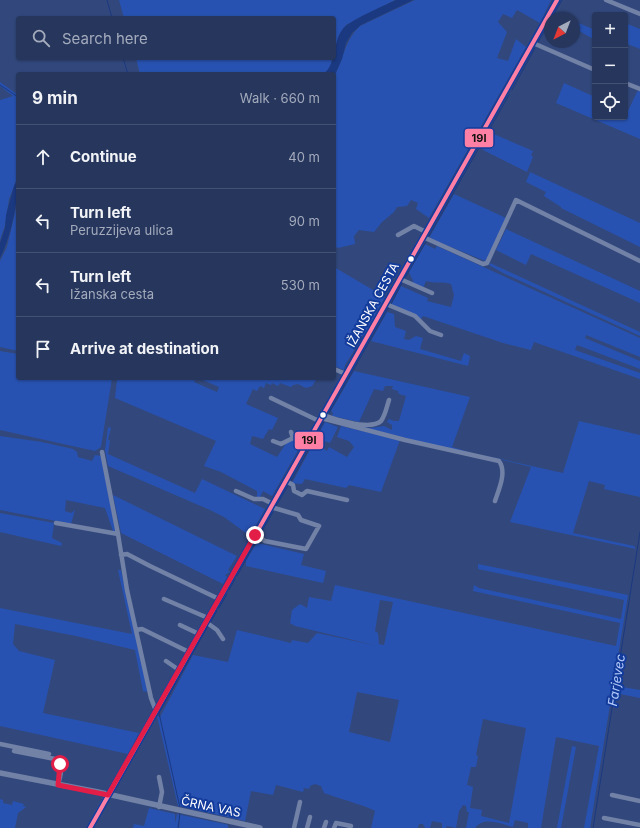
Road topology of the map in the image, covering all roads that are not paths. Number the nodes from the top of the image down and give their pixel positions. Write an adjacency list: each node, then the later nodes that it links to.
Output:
1 (557, 0): 4 (street, IŽANSKA CESTA)
2 (606, 0): 3 (street)
3 (640, 14)
4 (533, 43): 5 (street); 9 (street, IŽANSKA CESTA)
5 (592, 69)
6 (628, 84): 7 (street)
7 (640, 89)
8 (398, 235): 9 (street)
9 (425, 235): 10 (street); 11 (street, IŽANSKA CESTA)
10 (640, 261)
11 (400, 279): 12 (street); 13 (street, IŽANSKA CESTA)
12 (432, 293)
13 (386, 304): 14 (street); 16 (street, IŽANSKA CESTA)
14 (441, 335)
15 (336, 370): 16 (street)
16 (346, 374): 19 (street, IŽANSKA CESTA)
17 (271, 398): 19 (street)
18 (389, 400): 19 (street)
19 (321, 418): 23 (street, IŽANSKA CESTA); 28 (street)
20 (290, 432): 21 (street)
21 (293, 438): 22 (street); 23 (street)
22 (273, 441)
23 (306, 445): 25 (street, IŽANSKA CESTA)
24 (102, 452): 31 (street)
25 (286, 481): 27 (street); 29 (street, IŽANSKA CESTA)
26 (236, 491): 29 (street)
27 (347, 500)
28 (495, 501)
29 (272, 506): 32 (street, IŽANSKA CESTA); 32 (street)
30 (56, 523): 31 (street)
31 (118, 534): 33 (street)
32 (255, 535): 35 (street, IŽANSKA CESTA)
33 (121, 555): 35 (street); 38 (street)
34 (164, 599): 36 (street)
35 (219, 599): 36 (street, IŽANSKA CESTA)
36 (207, 620): 39 (street, IŽANSKA CESTA); 40 (street)
37 (180, 625): 39 (street)
38 (136, 630): 41 (street); 44 (street)
39 (199, 634): 41 (street, IŽANSKA CESTA)
40 (223, 639)
41 (189, 652): 43 (street, IŽANSKA CESTA)
42 (166, 661): 43 (street)
43 (179, 670): 44 (street, IŽANSKA CESTA)
44 (156, 711): 51 (street, IŽANSKA CESTA)
45 (0, 744): 47 (street)
46 (14, 752): 50 (street)
47 (49, 754)
48 (0, 773): 50 (street, ČRNA VAS)
49 (159, 777): 55 (street)
50 (58, 785): 51 (street, ČRNA VAS)
51 (108, 795): 55 (street, ČRNA VAS); 60 (main road, IŽANSKA CESTA)
52 (612, 795): 53 (street)
53 (640, 801)
54 (300, 802): 62 (street)
55 (159, 807): 61 (street, ČRNA VAS)
56 (310, 817): 63 (street)
57 (604, 818): 59 (street)
58 (326, 822): 64 (street)
59 (640, 826)
60 (90, 828)
61 (260, 828)
62 (294, 828)
63 (307, 828)
64 (324, 828)
65 (334, 828): 66 (street)
66 (350, 828)

